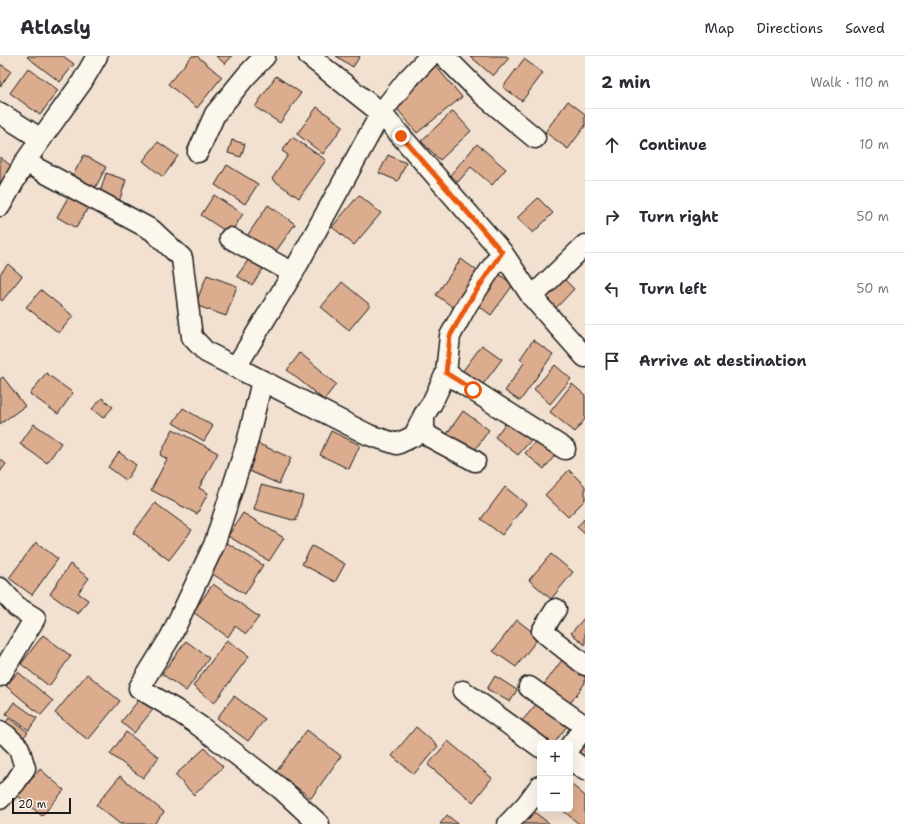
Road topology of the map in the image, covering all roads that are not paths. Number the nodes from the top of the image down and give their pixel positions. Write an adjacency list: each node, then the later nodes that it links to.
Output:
1 (97, 56): 9 (street)
2 (265, 56): 10 (street)
3 (309, 56): 7 (street)
4 (430, 56): 7 (street)
5 (444, 56): 8 (street)
6 (0, 112): 9 (street)
7 (381, 113): 15 (street); 16 (street)
8 (535, 138)
9 (41, 139): 11 (street)
10 (198, 152)
11 (25, 162): 12 (street); 19 (street)
12 (0, 206)
13 (230, 238): 16 (street)
14 (585, 245): 17 (street)
15 (502, 252): 17 (street); 20 (street)
16 (293, 273): 19 (street)
17 (532, 297): 18 (street)
18 (585, 357)
19 (236, 367): 21 (street)
20 (446, 373): 22 (street); 23 (street)
21 (262, 381): 22 (street); 39 (street)
22 (424, 415): 24 (street)
23 (566, 449)
24 (475, 461)
25 (0, 588): 28 (street)
26 (556, 608): 27 (street)
27 (585, 665)
28 (0, 676)
29 (529, 687): 31 (street)
30 (463, 691): 34 (street)
31 (585, 727): 33 (street)
32 (0, 731): 38 (street)
33 (573, 742)
34 (537, 744)
35 (573, 761): 36 (street)
36 (585, 770)
37 (537, 790): 40 (street)
38 (0, 799)
39 (305, 820)
40 (508, 824)

